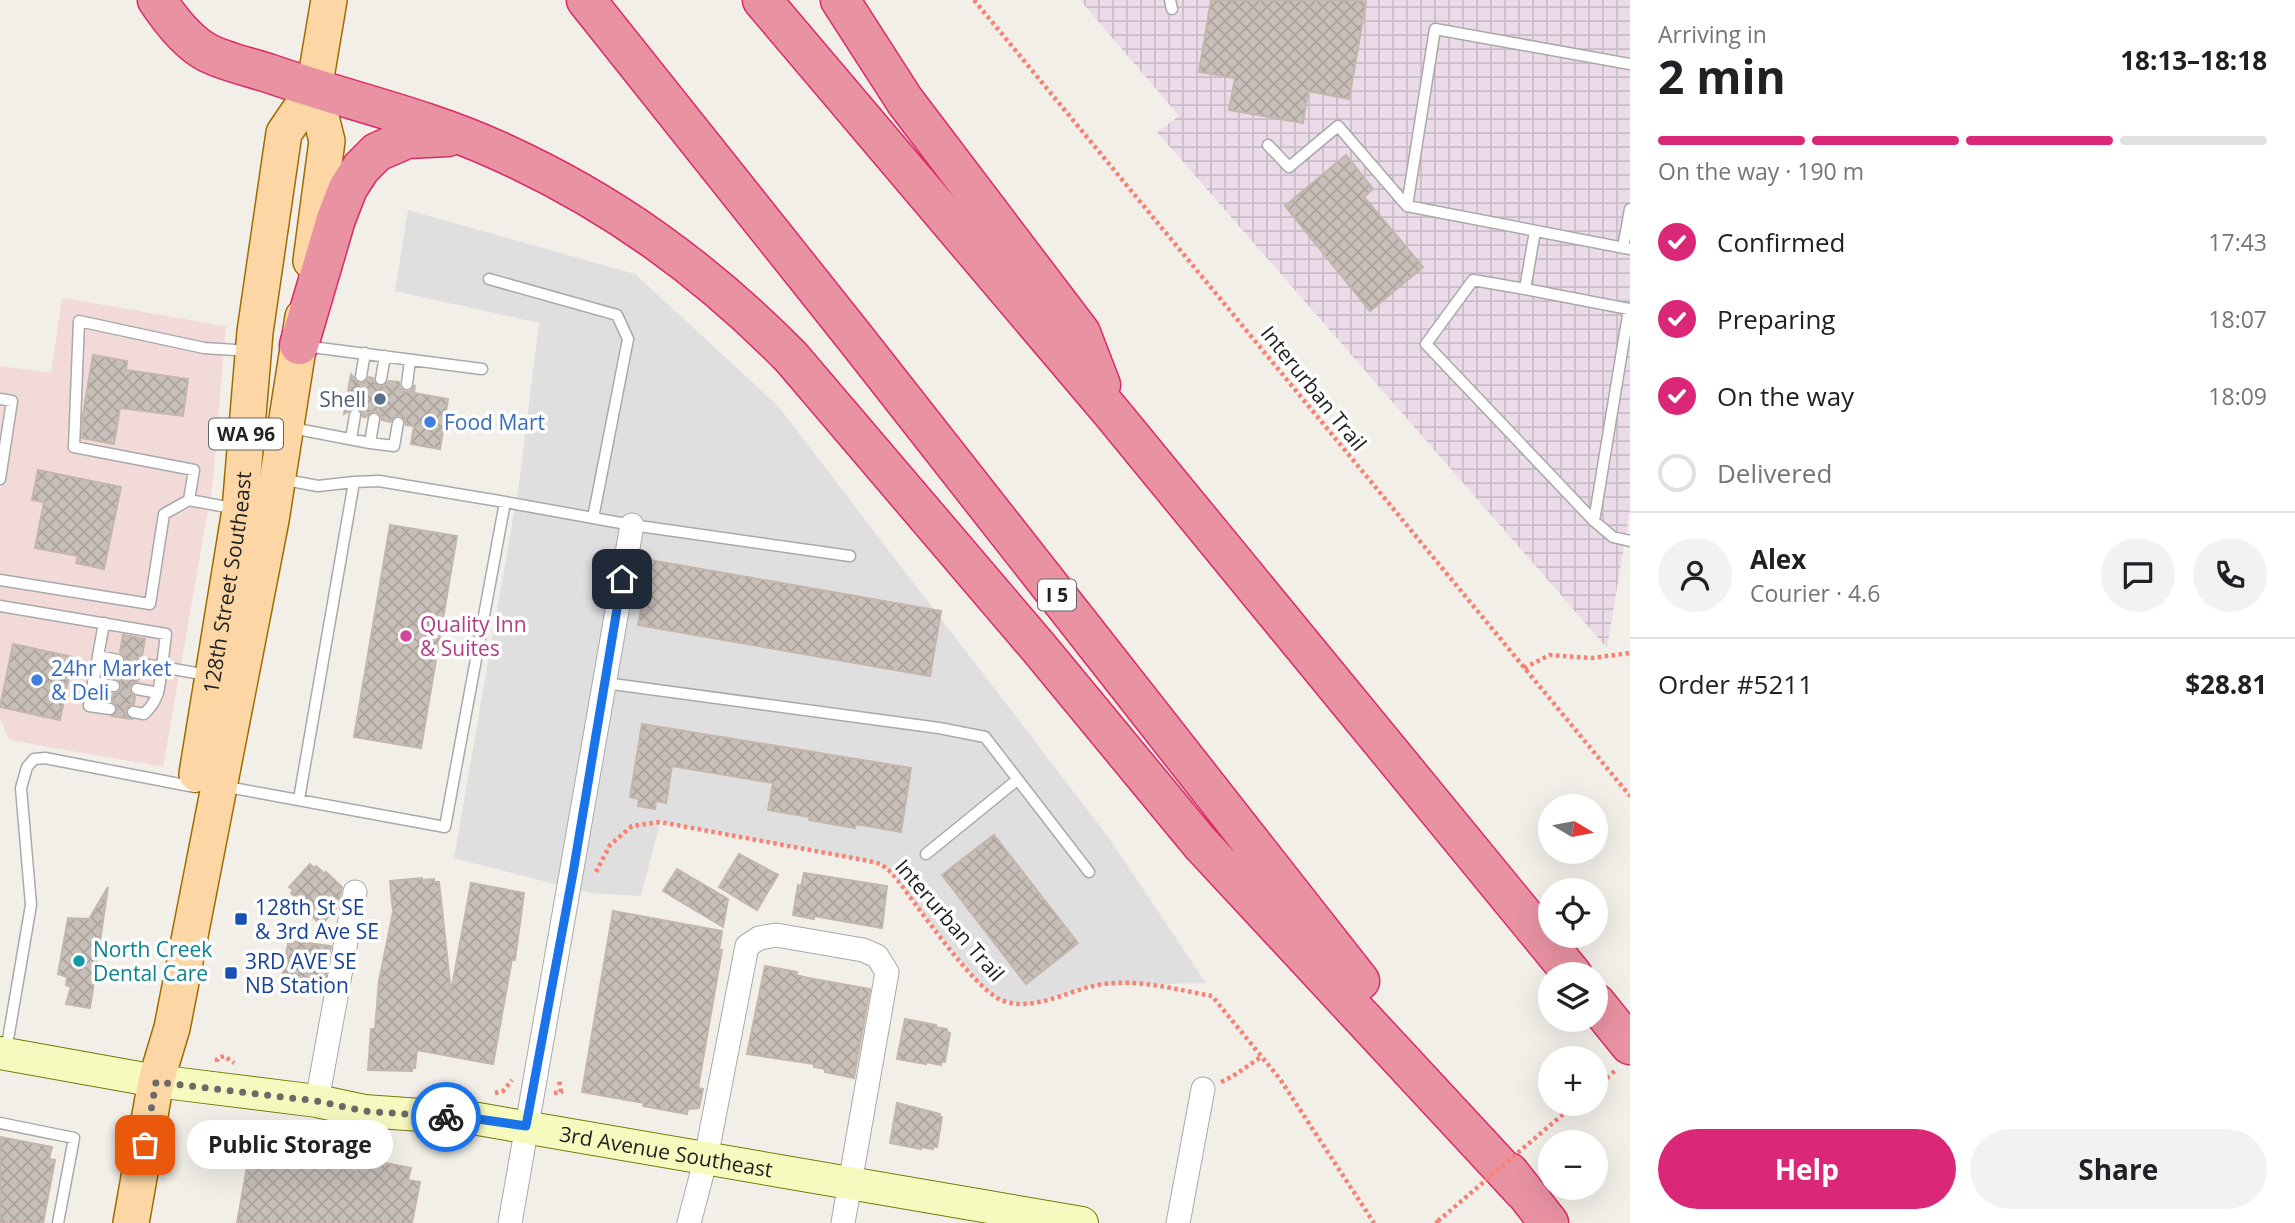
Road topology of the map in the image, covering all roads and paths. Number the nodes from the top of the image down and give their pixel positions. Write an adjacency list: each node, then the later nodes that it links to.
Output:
1 (157, 0): 8 (highway)
2 (329, 0): 8 (main road, 128th Street Southeast / WA 96)
3 (586, 0): 85 (highway, I 5)
4 (762, 0): 27 (highway)
5 (840, 0): 27 (highway)
6 (974, 0): 53 (path, Interurban Trail)
7 (1630, 64): 11 (lane)
8 (314, 89): 9 (highway); 17 (main road, 128th Street Southeast / WA 96); 18 (main road, 128th Street Southeast / WA 96)
9 (465, 137): 17 (highway); 85 (highway)
10 (1268, 145): 11 (lane)
11 (1407, 206): 13 (lane)
12 (1630, 209): 14 (lane)
13 (1535, 231): 14 (lane); 16 (lane)
14 (1626, 249)
15 (489, 279): 40 (lane)
16 (1525, 289): 41 (lane); 41 (lane)
17 (299, 345): 19 (lane); 31 (main road, 128th Street Southeast / WA 96)
18 (253, 351): 37 (lane); 39 (main road, 128th Street Southeast / WA 96)
19 (365, 353): 20 (lane); 23 (lane)
20 (385, 356): 21 (lane); 24 (lane)
21 (410, 359): 22 (lane); 25 (lane)
22 (482, 369)
23 (361, 376)
24 (381, 379)
25 (407, 384)
26 (0, 399): 34 (lane)
27 (1112, 413): 70 (highway)
28 (355, 415): 32 (lane)
29 (374, 419): 33 (lane)
30 (398, 423): 33 (lane)
31 (285, 427): 32 (lane); 35 (main road, 128th Street Southeast / WA 96)
32 (351, 439): 33 (lane)
33 (370, 443)
34 (0, 479)
35 (277, 479): 36 (lane); 54 (main road, 128th Street Southeast / WA 96)
36 (354, 482): 38 (lane); 65 (lane)
37 (188, 500): 39 (lane); 45 (lane)
38 (505, 502): 40 (lane); 65 (lane)
39 (240, 510): 54 (main road)
40 (593, 518): 42 (lane)
41 (1594, 521): 43 (lane)
42 (632, 525): 44 (lane); 56 (street)
43 (1630, 541)
44 (850, 556)
45 (0, 580)
46 (0, 606): 47 (lane)
47 (104, 624): 49 (lane); 52 (lane)
48 (1630, 653): 53 (path)
49 (98, 656): 50 (lane); 55 (lane)
50 (118, 660)
51 (141, 664): 52 (lane)
52 (162, 667): 54 (lane); 59 (lane)
53 (1524, 668): 64 (path, Interurban Trail)
54 (226, 678): 63 (main road, 128th Street Southeast / WA 96)
55 (93, 682): 57 (lane); 60 (lane)
56 (605, 682): 62 (lane); 82 (street)
57 (114, 686)
58 (137, 689): 59 (lane)
59 (158, 693): 61 (lane)
60 (110, 709)
61 (133, 712)
62 (1017, 779): 66 (lane); 67 (lane)
63 (207, 786): 65 (lane); 73 (lane); 76 (main road, 128th Street Southeast / WA 96)
64 (1630, 796)
65 (299, 799)
66 (926, 854)
67 (1089, 872)
68 (596, 875): 74 (path, Interurban Trail)
69 (355, 892): 79 (street)
70 (1562, 962)
71 (1608, 1018): 72 (highway)
72 (1630, 1045)
73 (3, 1054): 76 (street, 3rd Avenue Southeast)
74 (1261, 1056): 77 (path); 95 (path, Interurban Trail)
75 (558, 1073): 78 (path)
76 (156, 1082): 79 (street, 3rd Avenue Southeast); 89 (main road, 128th Street Southeast / WA 96)
77 (1203, 1089): 94 (street)
78 (553, 1093)
79 (317, 1101): 82 (street, 3rd Avenue Southeast)
80 (1562, 1116): 87 (path, bridge)
81 (0, 1124): 88 (lane)
82 (526, 1126): 83 (street, 3rd Avenue Southeast); 90 (street)
83 (706, 1158): 84 (street, 3rd Avenue Southeast); 84 (street); 91 (street)
84 (850, 1183): 86 (street, 3rd Avenue Southeast); 92 (street)
85 (1524, 1192): 96 (highway, I 5)
86 (1008, 1217): 93 (street, 3rd Avenue Southeast)
87 (1437, 1222)
88 (58, 1223)
89 (131, 1223)
90 (510, 1223)
91 (689, 1223)
92 (844, 1223)
93 (1082, 1223)
94 (1178, 1223)
95 (1374, 1223)
96 (1549, 1223)

